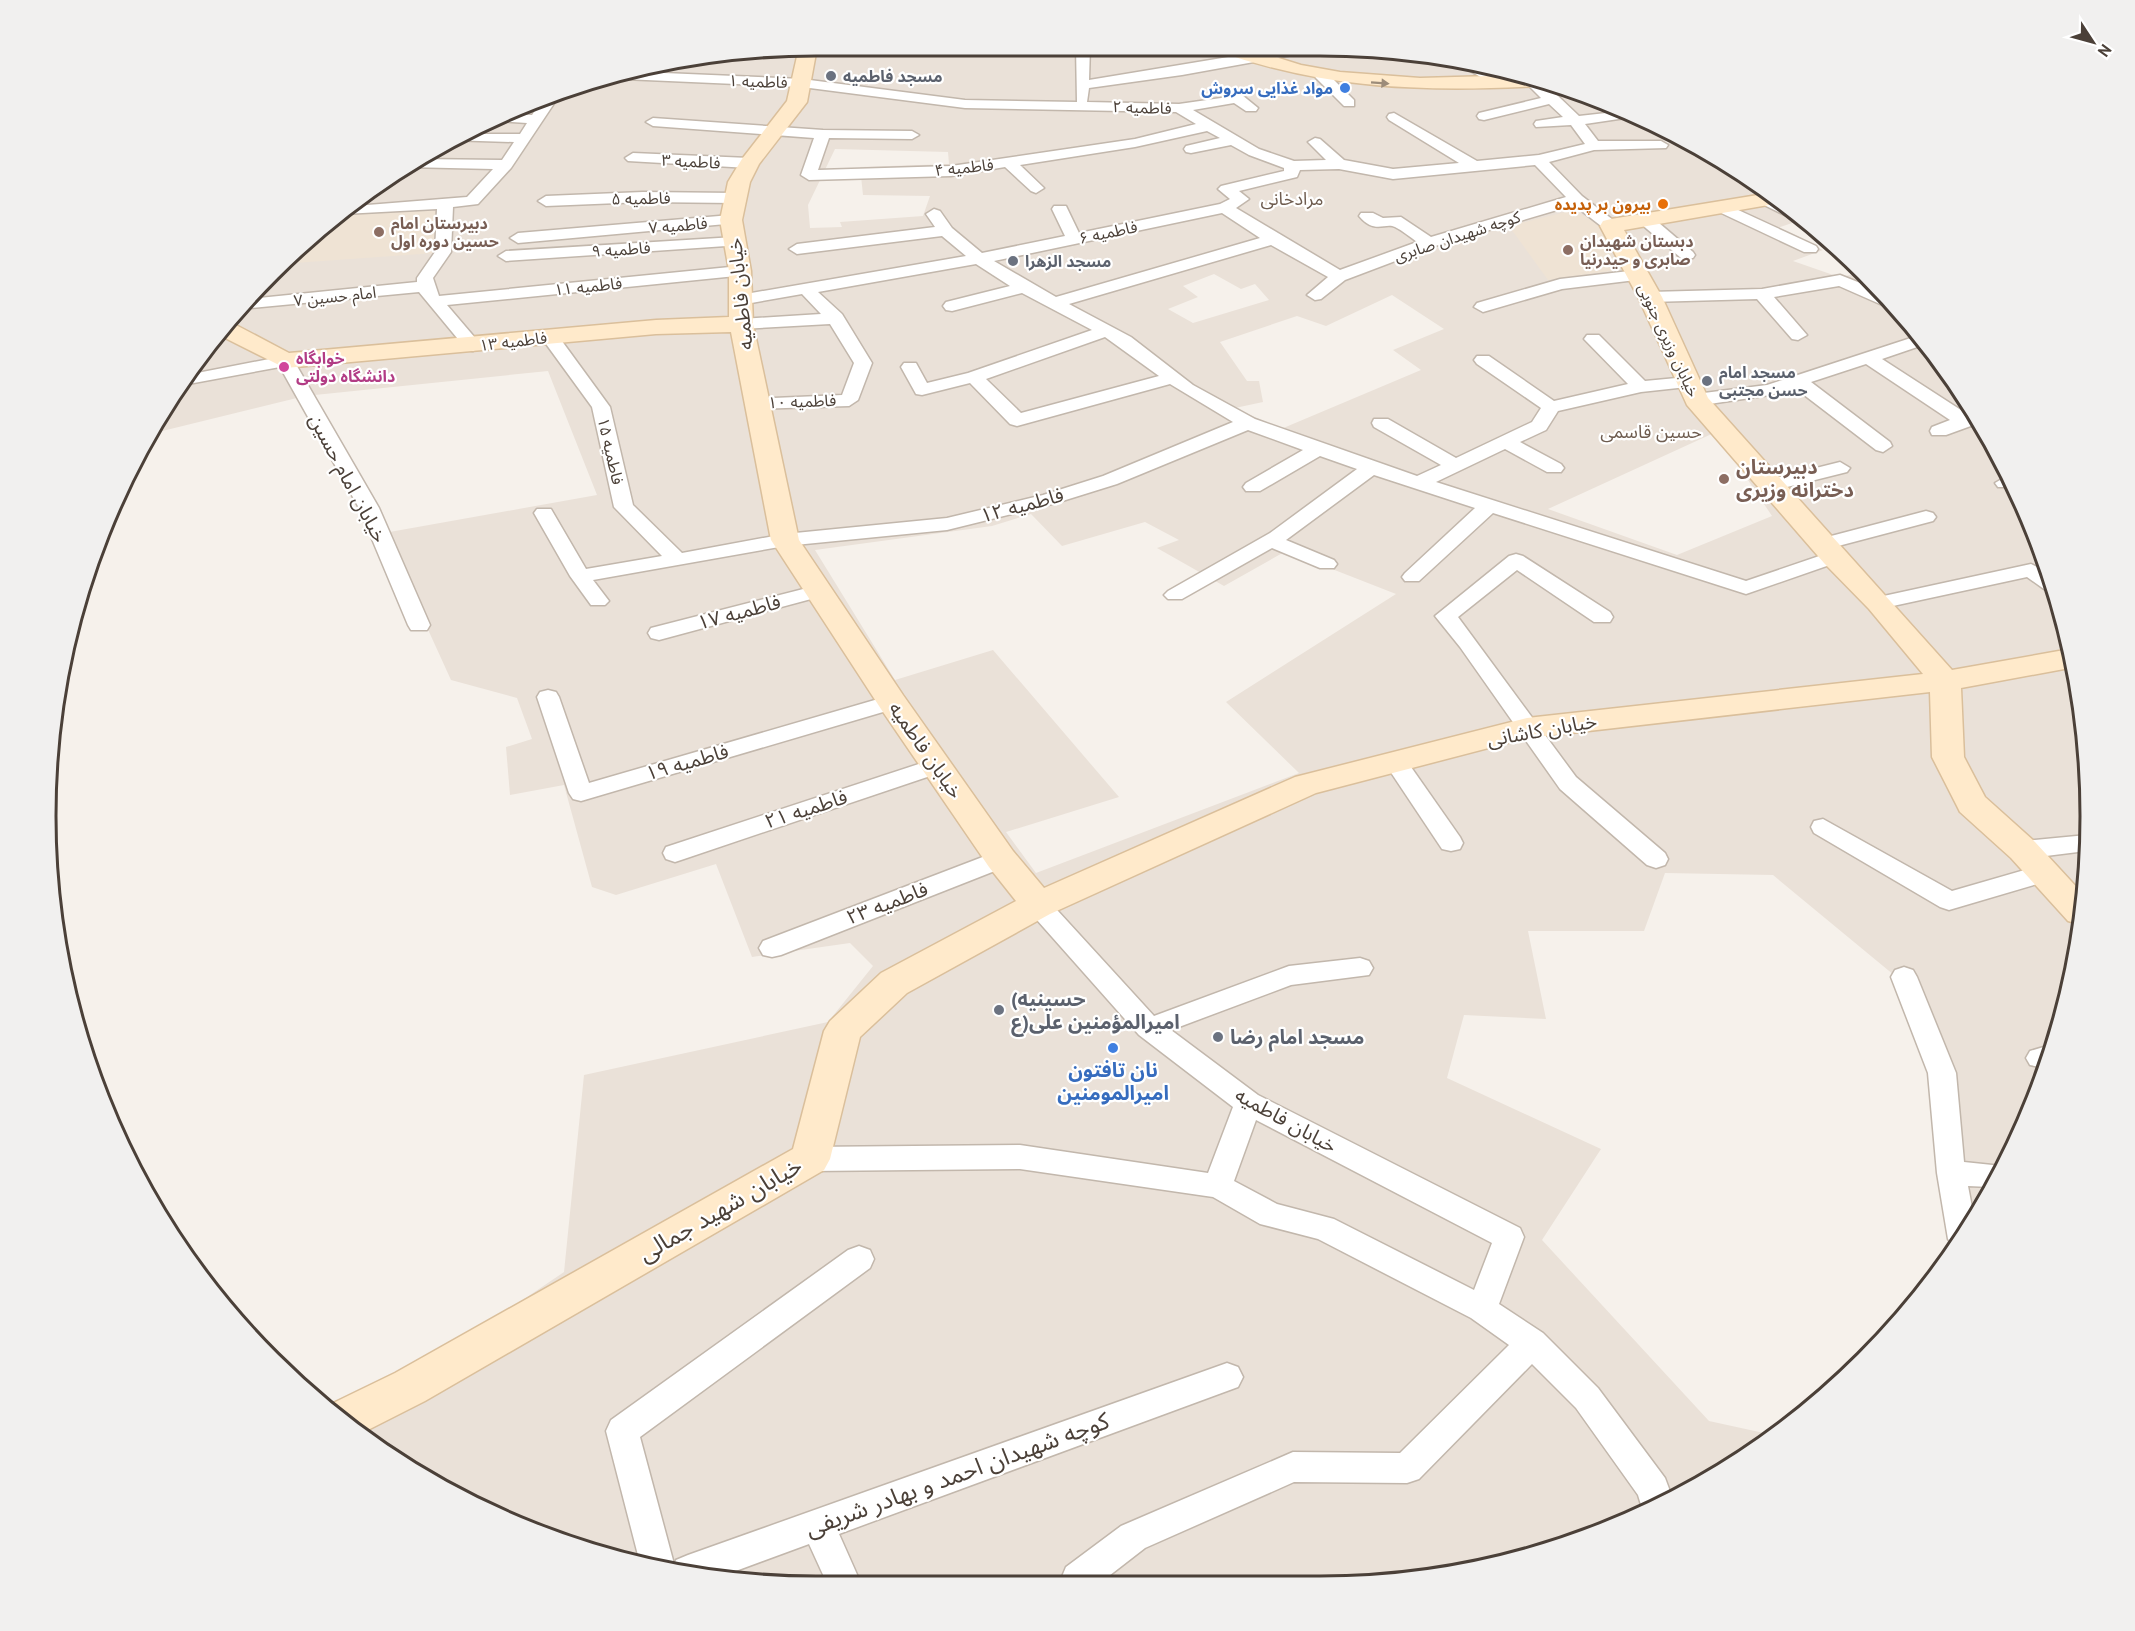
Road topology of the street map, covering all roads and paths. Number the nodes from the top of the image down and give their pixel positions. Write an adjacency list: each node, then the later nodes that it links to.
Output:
1 (806, 55): 12 (street, خیابان فاطمیه)
2 (1085, 55): 13 (street)
3 (1247, 55): 5 (street)
4 (1271, 55): 5 (street)
5 (1255, 58): 6 (street); 8 (street)
6 (1182, 71): 13 (street); 14 (street)
7 (1486, 74): 11 (street)
8 (1321, 75): 11 (street, one-way to 11); 20 (street)
9 (639, 76): 12 (street, فاطمیه ۱)
10 (1516, 81): 11 (street)
11 (1499, 82)
12 (802, 83): 18 (street, فاطمیه ۲); 33 (street, خیابان فاطمیه)
13 (1083, 85): 19 (street)
14 (1198, 85)
15 (950, 86): 18 (street)
16 (1546, 90): 17 (street)
17 (1554, 99): 24 (street); 29 (street)
18 (944, 100): 19 (street, فاطمیه ۲)
19 (1082, 104): 22 (street, فاطمیه ۲)
20 (1349, 104)
21 (545, 106): 28 (street)
22 (1179, 108): 23 (street); 32 (street, فاطمیه ۲)
23 (1251, 108)
24 (1484, 116)
25 (1616, 116): 29 (street)
26 (1394, 117): 53 (street)
27 (513, 118): 28 (street)
28 (535, 119): 37 (street)
29 (1575, 120): 31 (street); 41 (street)
30 (653, 123): 33 (street)
31 (1541, 124)
32 (1208, 126): 38 (street, فاطمیه ۲); 42 (street, فاطمیه ۴)
33 (774, 130): 34 (street); 47 (street, خیابان فاطمیه)
34 (823, 134): 35 (street); 46 (street, فاطمیه ۴)
35 (912, 135)
36 (471, 138): 37 (street)
37 (523, 138): 50 (street)
38 (1233, 140): 43 (street); 52 (street, فاطمیه ۲)
39 (1315, 141): 49 (street)
40 (1661, 145): 41 (street, فاطمیه ۲)
41 (1594, 147): 45 (street, فاطمیه ۲)
42 (1095, 149): 46 (street, فاطمیه ۴); 51 (street)
43 (1191, 149)
44 (633, 158): 47 (street, فاطمیه ۳)
45 (1539, 160): 53 (street, فاطمیه ۲); 57 (street)
46 (1008, 162): 56 (street)
47 (749, 163): 67 (street, خیابان فاطمیه)
48 (424, 164): 50 (street)
49 (1339, 164): 52 (street, فاطمیه ۲); 54 (street, فاطمیه ۲)
50 (506, 165): 60 (street)
51 (1112, 165)
52 (1292, 165): 61 (street)
53 (1476, 168): 54 (street, فاطمیه ۲)
54 (1393, 174): 55 (street)
55 (1351, 184)
56 (1036, 188)
57 (1576, 199): 69 (street); 74 (street, کوچه شهیدان صابری)
58 (1765, 200): 62 (street)
59 (546, 201): 67 (street, فاطمیه ۵)
60 (445, 204): 64 (street); 83 (street)
61 (1225, 207): 72 (street, فاطمیه ۶); 73 (street)
62 (1723, 208): 68 (street); 76 (street)
63 (1060, 209): 72 (street)
64 (357, 210)
65 (934, 214): 70 (street)
66 (1366, 216): 74 (street)
67 (734, 220): 71 (street, فاطمیه ۷); 78 (street, فاطمیه ۹); 80 (street, خیابان فاطمیه)
68 (1646, 220): 69 (street); 77 (street)
69 (1611, 226): 81 (street, خیابان وزیری جنوبی)
70 (946, 231): 75 (street); 79 (street)
71 (518, 238)
72 (1074, 239): 79 (street, فاطمیه ۶)
73 (1273, 239): 82 (street); 90 (street)
74 (1429, 243): 82 (street, کوچه شهیدان صابری)
75 (797, 249)
76 (1810, 249)
77 (1687, 255)
78 (506, 256)
79 (978, 259): 84 (street); 85 (street, فاطمیه ۶)
80 (740, 271): 91 (street, فاطمیه ۱۱); 95 (street, خیابان فاطمیه)
81 (1638, 274): 89 (street, خیابان وزیری جنوبی); 94 (street)
82 (1339, 276): 88 (street, کوچه شهیدان صابری)
83 (427, 286): 91 (street); 92 (street, امام حسین ۷)
84 (1024, 287): 90 (street); 93 (street)
85 (806, 289): 95 (street, فاطمیه ۶); 97 (street)
86 (1762, 294): 87 (street); 89 (street); 100 (street)
87 (1872, 294)
88 (1315, 295)
89 (1650, 297): 114 (street, خیابان وزیری جنوبی)
90 (1050, 300): 96 (street); 99 (street)
91 (436, 301): 104 (street)
92 (253, 304)
93 (952, 306)
94 (1482, 307)
95 (741, 312): 97 (street); 101 (street, فاطمیه ۱۳); 115 (street, خیابان فاطمیه)
96 (992, 312)
97 (836, 318): 115 (street, فاطمیه ۱۰)
98 (230, 331): 107 (street)
99 (1107, 331): 109 (street); 110 (street)
100 (1798, 335)
101 (550, 337): 104 (street, فاطمیه ۱۳); 138 (street, فاطمیه ۱۵)
102 (1593, 339): 113 (street)
103 (1914, 342): 105 (street)
104 (473, 346): 107 (street, فاطمیه ۱۳)
105 (1869, 359): 112 (street); 117 (street)
106 (1483, 360): 116 (street)
107 (285, 361): 111 (street); 148 (street, خیابان امام حسین)
108 (910, 367): 109 (street)
109 (974, 377): 110 (street)
110 (1173, 378): 119 (street)
111 (194, 379)
112 (1798, 381): 114 (street); 123 (street)
113 (1641, 387): 114 (street); 116 (street)
114 (1691, 391): 130 (street, خیابان وزیری جنوبی)
115 (755, 403): 135 (street, خیابان فاطمیه)
116 (1551, 407): 122 (street)
117 (1966, 416)
118 (1968, 420): 121 (street)
119 (1248, 423): 124 (street); 135 (street, فاطمیه ۱۲)
120 (1381, 423): 125 (street)
121 (1939, 431)
122 (1505, 442): 125 (street); 127 (street)
123 (1883, 446)
124 (1318, 449): 126 (street); 131 (street)
125 (1454, 465): 129 (street)
126 (1371, 468): 129 (street); 136 (street)
127 (1554, 468)
128 (1840, 468): 130 (street)
129 (1416, 484): 132 (street)
130 (1771, 485): 137 (street, خیابان وزیری جنوبی)
131 (1253, 487)
132 (1489, 506): 137 (street); 141 (street)
133 (544, 513): 140 (street)
134 (1926, 517): 137 (street)
135 (785, 540): 138 (street); 143 (street, خیابان فاطمیه)
136 (1272, 541): 139 (street); 144 (street)
137 (1828, 551): 146 (street, خیابان وزیری جنوبی)
138 (677, 560): 140 (street)
139 (1327, 564)
140 (580, 576): 145 (street)
141 (1413, 577)
142 (2041, 578): 146 (street)
143 (819, 591): 149 (street, فاطمیه ۱۷); 153 (street, خیابان فاطمیه)
144 (1175, 595)
145 (598, 601)
146 (1879, 603): 151 (street, خیابان وزیری جنوبی)
147 (1602, 617): 154 (street)
148 (419, 625)
149 (659, 633)
150 (2063, 660): 151 (street, خیابان کاشانی)
151 (1945, 681): 154 (street, خیابان کاشانی); 163 (street)
152 (548, 697): 153 (street, فاطمیه ۱۹)
153 (892, 702): 156 (street, خیابان فاطمیه)
154 (1527, 728): 155 (street, خیابان کاشانی); 162 (street)
155 (1396, 762): 158 (street); 164 (street, خیابان کاشانی)
156 (937, 766): 160 (street, فاطمیه ۲۱); 161 (street, خیابان فاطمیه)
157 (1823, 827): 163 (street)
158 (1451, 843)
159 (2079, 846): 163 (street)
160 (675, 853)
161 (1001, 859): 164 (street, خیابان فاطمیه); 166 (street, فاطمیه ۲۳)
162 (1656, 860)
163 (2034, 861): 165 (street)
164 (1038, 905): 169 (street, خیابان فاطمیه); 171 (street, خیابان شهید جمالی)
165 (2074, 905)
166 (772, 948)
167 (1360, 968): 169 (street)
168 (1904, 977): 172 (street)
169 (1149, 1028): 170 (street, خیابان فاطمیه)
170 (1248, 1103): 174 (street); 177 (street, خیابان فاطمیه)
171 (810, 1159): 174 (street); 180 (street, خیابان شهید جمالی)
172 (1951, 1173): 173 (street); 175 (street)
173 (1989, 1176)
174 (1218, 1186): 177 (street)
175 (1960, 1224)
176 (859, 1259): 183 (street)
177 (1482, 1308): 178 (street)
178 (1532, 1343): 181 (street); 186 (street)
179 (1227, 1377): 182 (street, کوچه شهیدان احمد و بهادر شریفی)
180 (351, 1416)
181 (1655, 1497)
182 (817, 1524): 184 (street, کوچه شهیدان احمد و بهادر شریفی); 185 (street)
183 (656, 1558)
184 (702, 1567)
185 (841, 1576)
186 (1082, 1576)

